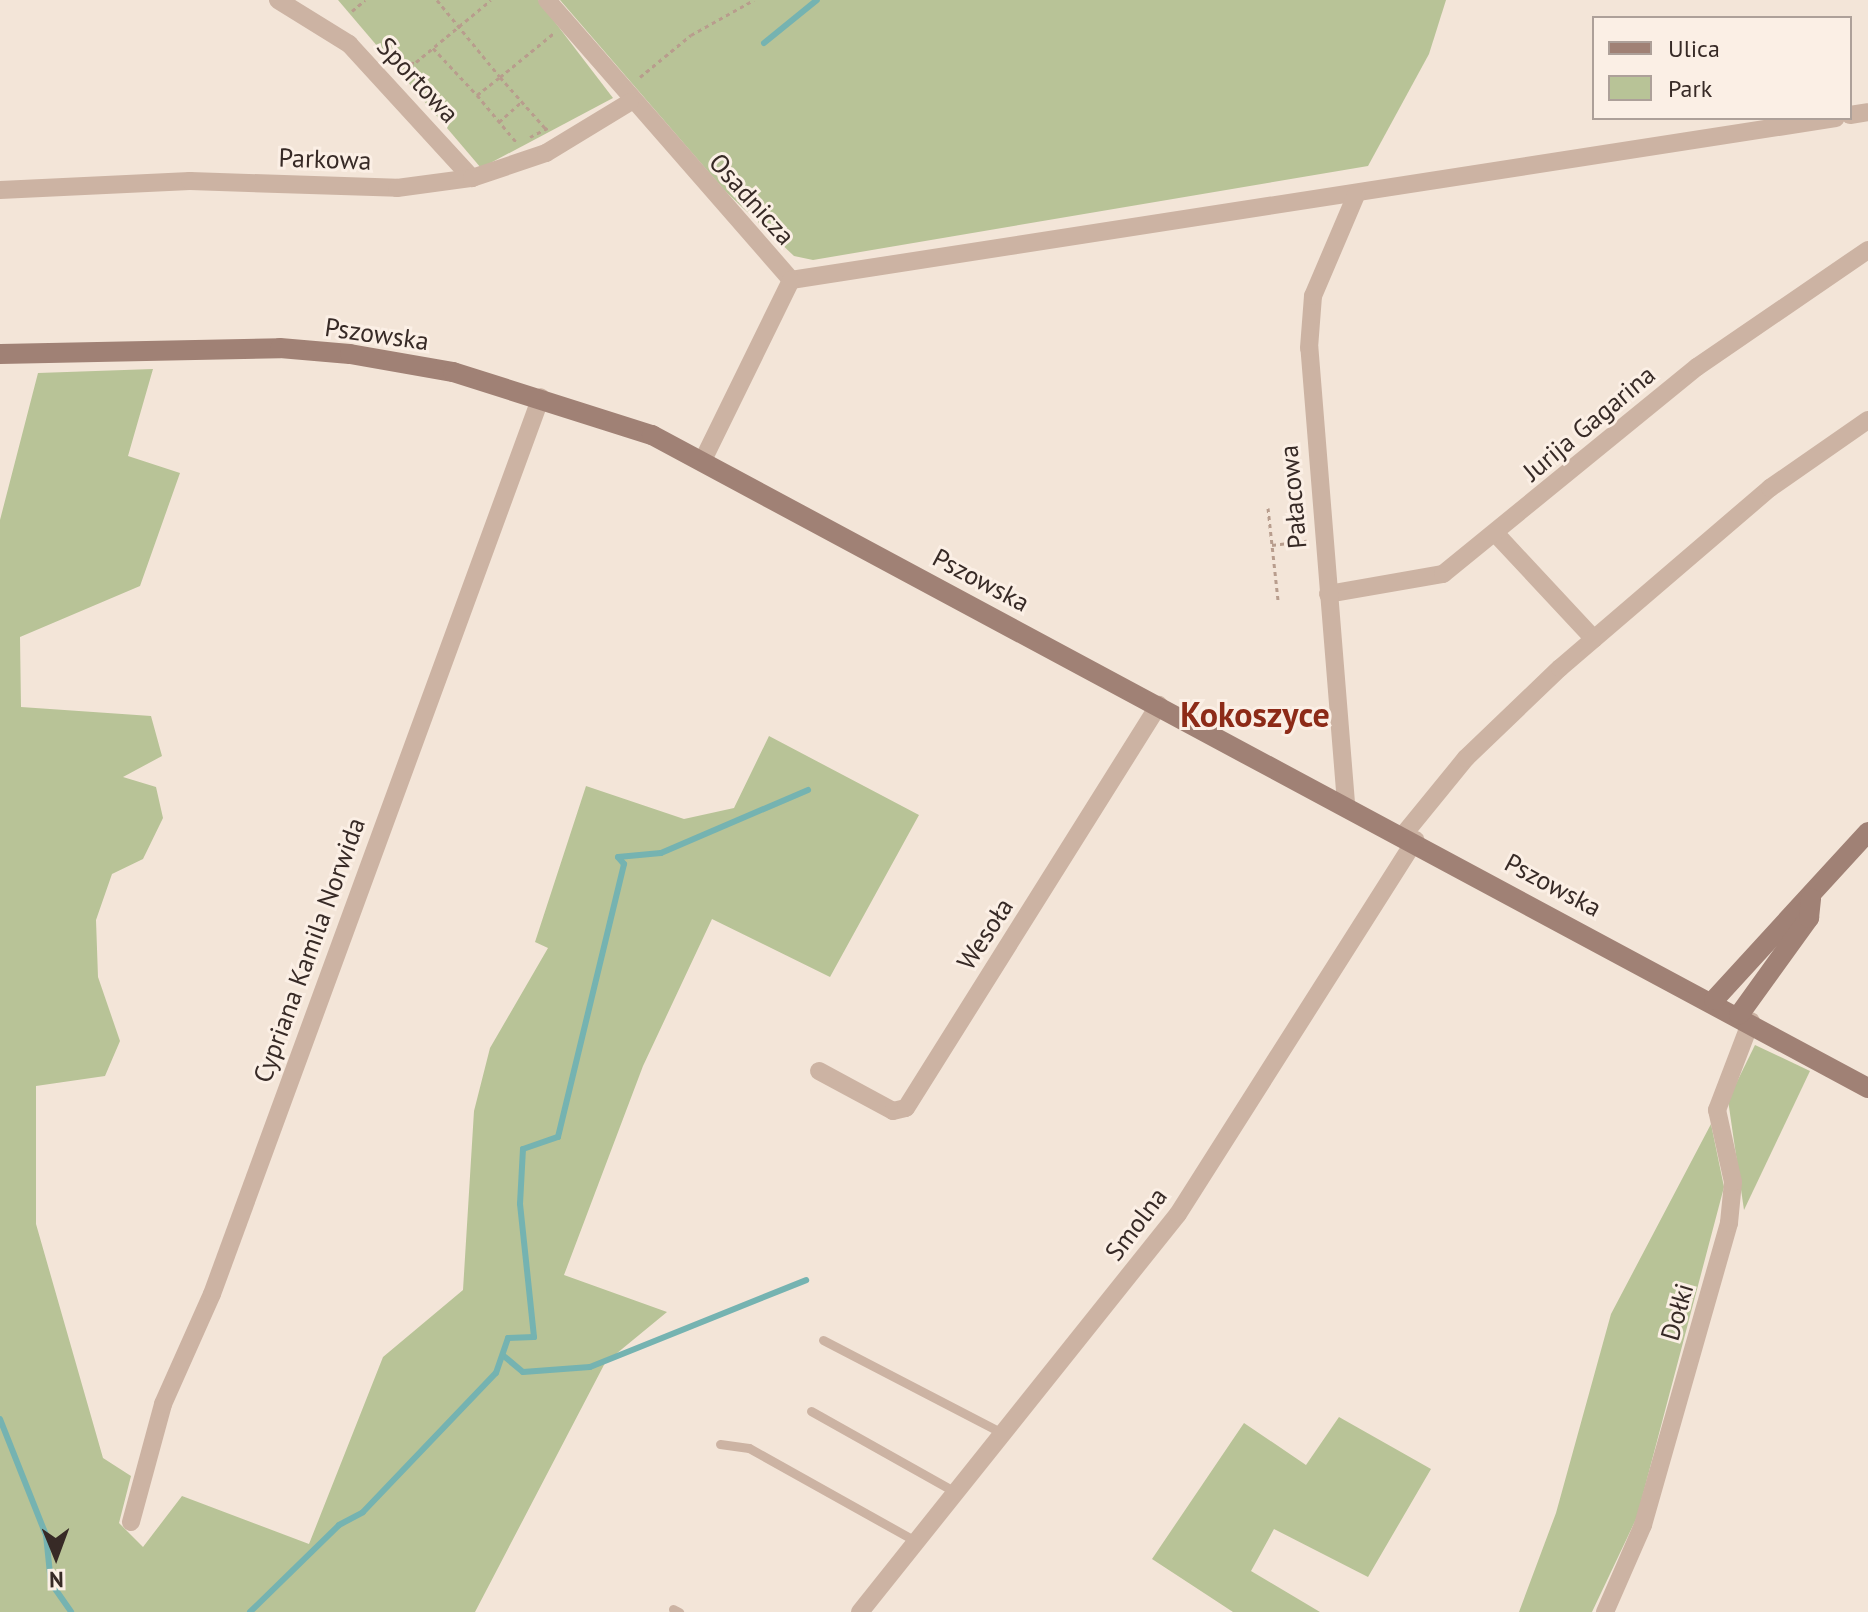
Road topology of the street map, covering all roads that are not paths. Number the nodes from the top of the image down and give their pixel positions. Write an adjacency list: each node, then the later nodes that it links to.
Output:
1 (278, 0): 5 (street, Sportowa)
2 (547, 0): 3 (street, Osadnicza)
3 (628, 99): 5 (street, Parkowa); 9 (street, Osadnicza)
4 (1824, 120): 7 (street)
5 (472, 178): 6 (street, Parkowa)
6 (0, 190)
7 (1356, 195): 9 (street); 15 (street, Pałacowa)
8 (1868, 250): 14 (street, Jurija Gagarina)
9 (791, 280): 13 (street, Osadnicza)
10 (0, 354): 11 (main road, Pszowska)
11 (541, 397): 13 (main road, Pszowska); 31 (street, Cypriana Kamila Norwida)
12 (1868, 420): 16 (street, Smolna)
13 (703, 460): 17 (main road, Pszowska)
14 (1497, 535): 15 (street, Jurija Gagarina); 16 (street)
15 (1328, 594): 18 (street, Pałacowa)
16 (1594, 639): 20 (street, Smolna)
17 (1159, 705): 18 (main road, Pszowska); 24 (street, Wesoła)
18 (1346, 803): 20 (main road, Pszowska)
19 (1868, 832): 21 (main road)
20 (1409, 837): 22 (main road, Pszowska); 28 (street, Smolna)
21 (1811, 898): 22 (main road); 23 (main road)
22 (1714, 1000): 23 (main road, Pszowska)
23 (1745, 1018): 25 (main road, Pszowska); 34 (street, Dołki)
24 (819, 1071)
25 (1868, 1088)
26 (823, 1340): 28 (lane)
27 (811, 1411): 30 (lane)
28 (1004, 1434): 30 (street, Smolna)
29 (720, 1444): 32 (lane)
30 (957, 1493): 32 (street, Smolna)
31 (131, 1522)
32 (917, 1542): 33 (street, Smolna)
33 (860, 1612)
34 (1605, 1612)

